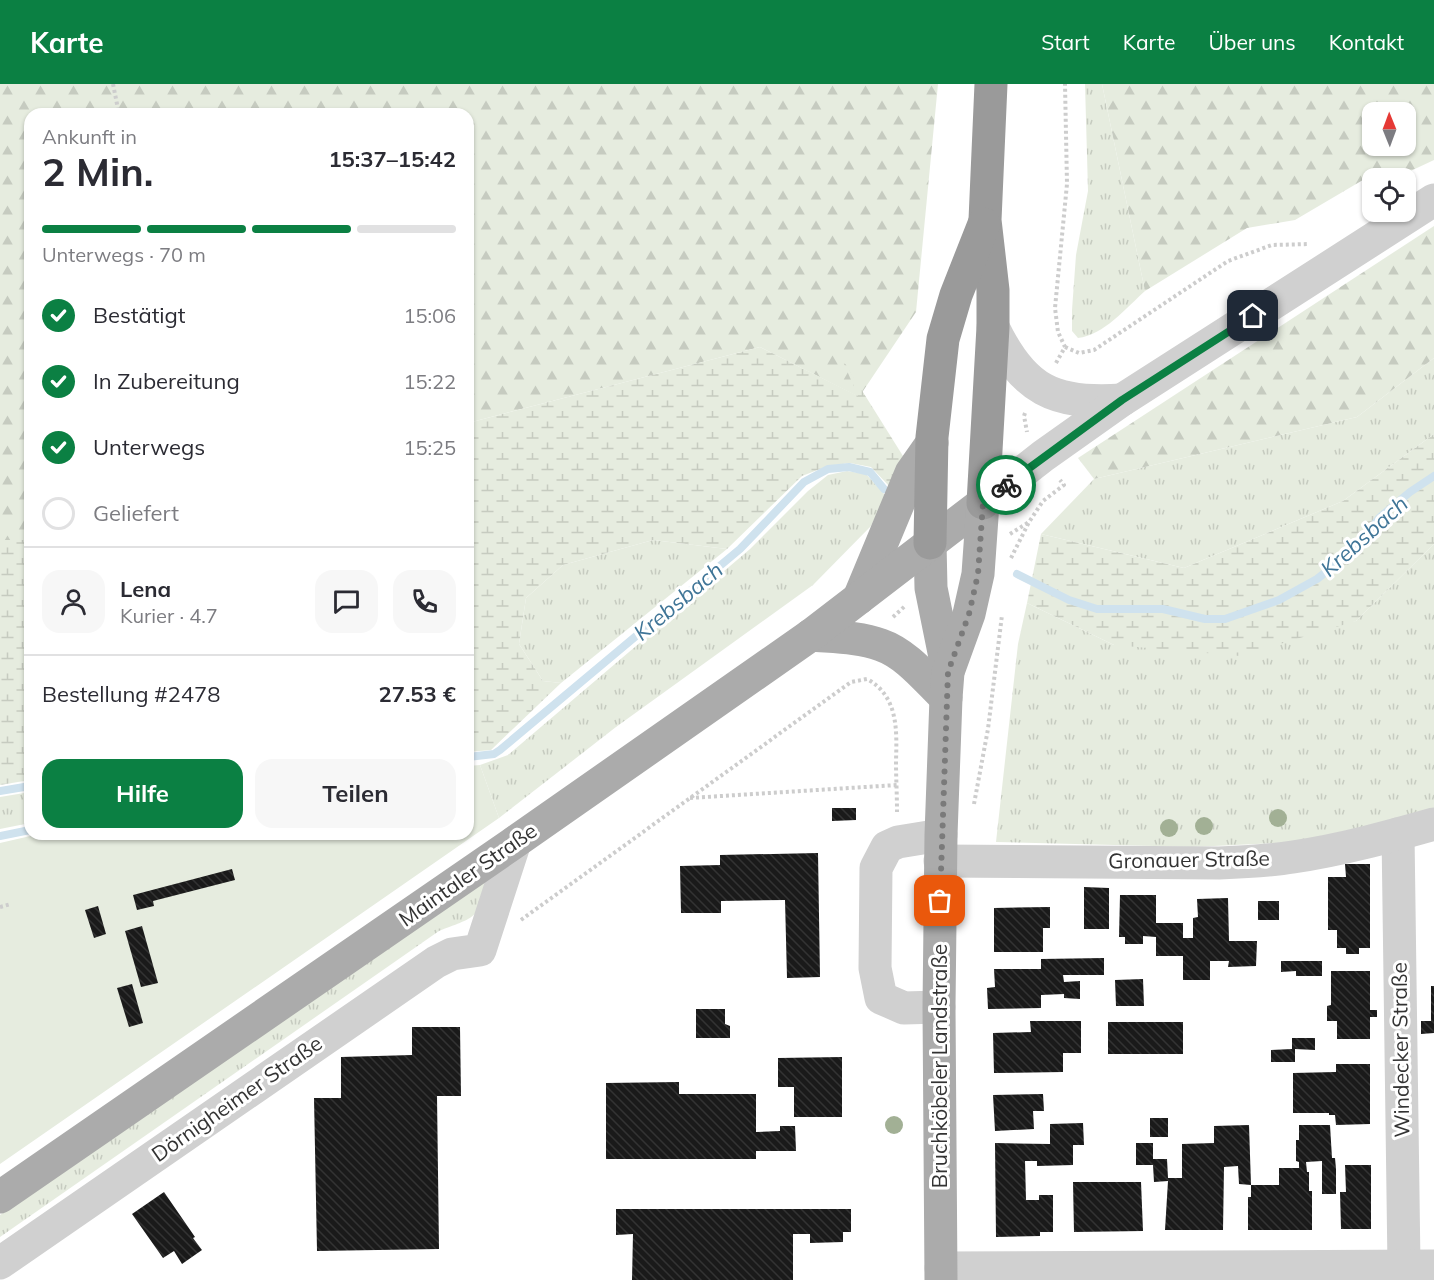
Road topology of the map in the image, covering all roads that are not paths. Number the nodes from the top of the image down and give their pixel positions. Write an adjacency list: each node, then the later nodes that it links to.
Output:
1 (991, 84): 3 (highway)
2 (1434, 200): 5 (street)
3 (985, 220): 4 (highway); 6 (highway)
4 (993, 327): 5 (street); 7 (highway)
5 (1122, 400): 7 (street)
6 (932, 444): 8 (highway); 9 (main road)
7 (983, 503): 8 (main road, Maintaler Straße); 11 (main road, Bruchköbeler Landstraße)
8 (930, 543): 9 (main road, Maintaler Straße); 11 (main road, Bruchköbeler Landstraße)
9 (858, 599): 10 (main road, Maintaler Straße)
10 (811, 635): 11 (main road); 14 (main road, Maintaler Straße)
11 (947, 685): 15 (main road, Bruchköbeler Landstraße)
12 (1434, 824): 13 (street, Gronauer Straße)
13 (1398, 834): 15 (street, Gronauer Straße); 19 (street, Windecker Straße)
14 (515, 842): 17 (main road, Maintaler Straße); 18 (street, Dörnigheimer Straße)
15 (941, 848): 16 (main road, Bruchköbeler Landstraße); 16 (street, Gronauer Straße)
16 (939, 1007): 21 (main road, Bruchköbeler Landstraße)
17 (0, 1197)
18 (0, 1263)
19 (1419, 1266): 20 (street)
20 (1306, 1273): 21 (street)
21 (941, 1274)

